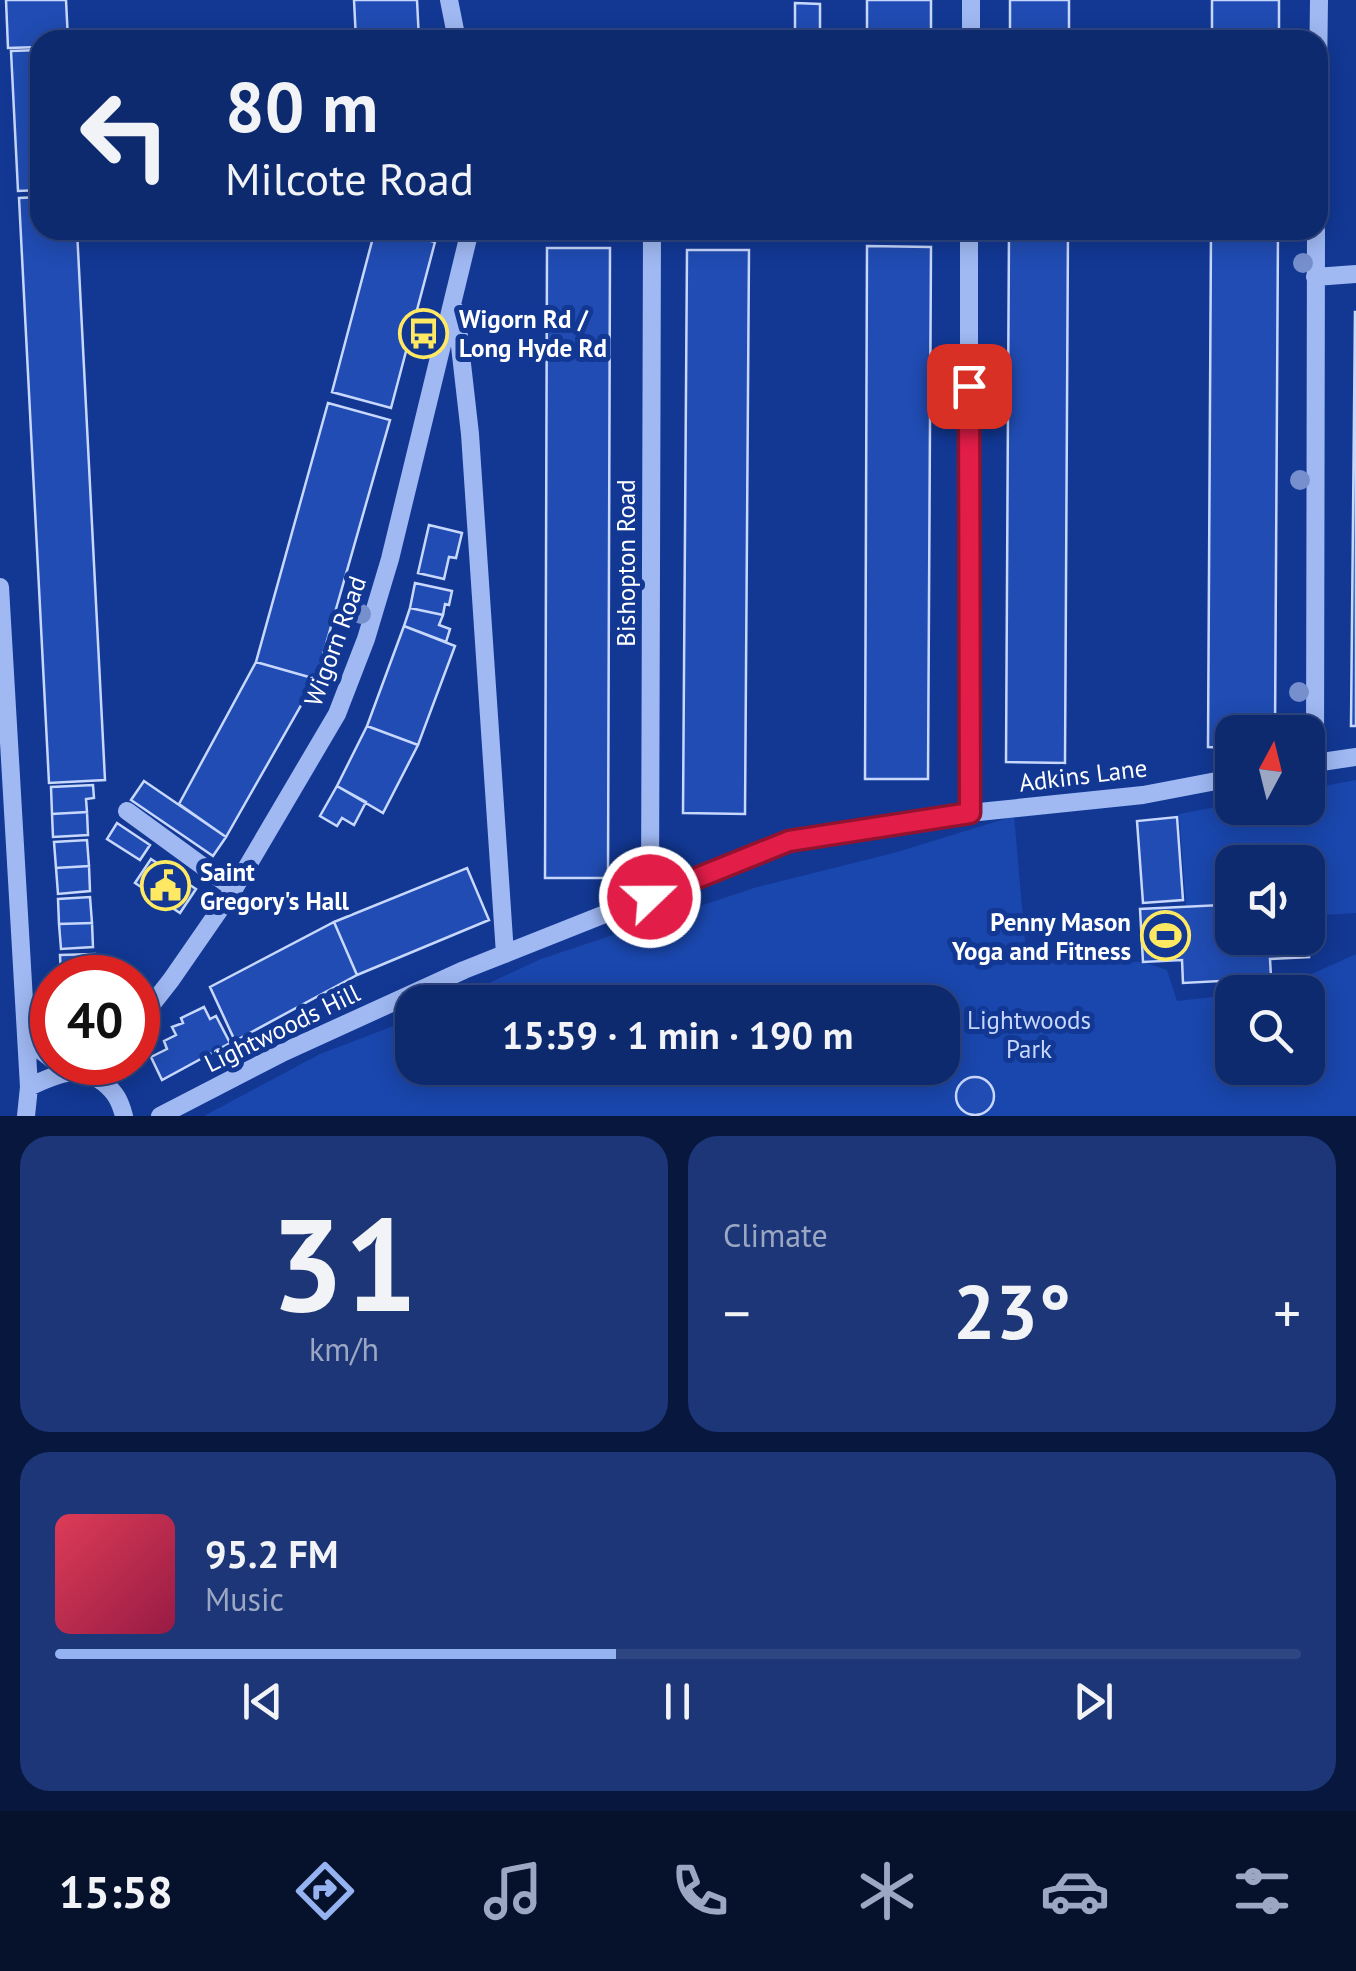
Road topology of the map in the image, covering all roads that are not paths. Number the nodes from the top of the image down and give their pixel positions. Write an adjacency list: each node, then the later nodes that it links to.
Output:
1 (449, 0): 4 (street)
2 (971, 0): 5 (street)
3 (1318, 0): 6 (street)
4 (454, 30)
5 (970, 30)
6 (1318, 30)
7 (468, 240): 13 (street, Wigorn Road)
8 (652, 240): 22 (street, Bishopton Road)
9 (969, 240): 20 (street)
10 (1316, 240): 12 (street)
11 (1356, 274): 12 (street)
12 (1315, 277): 15 (street)
13 (454, 300): 21 (street, Wigorn Road); 23 (street)
14 (0, 587): 25 (street)
15 (1311, 715)
16 (1356, 757): 17 (street)
17 (1325, 761)
18 (1215, 781): 20 (street, Adkins Lane)
19 (128, 811): 21 (street)
20 (970, 813): 22 (street, Adkins Lane)
21 (234, 889): 24 (street, Wigorn Road)
22 (650, 897): 23 (street, Lightwoods Hill)
23 (505, 954): 32 (street, Lightwoods Hill)
24 (160, 994)
25 (25, 1020): 26 (street); 29 (street)
26 (30, 1030)
27 (33, 1085): 29 (street)
28 (108, 1085): 31 (street)
29 (29, 1087): 30 (street)
30 (26, 1116)
31 (124, 1116)
32 (160, 1116)

